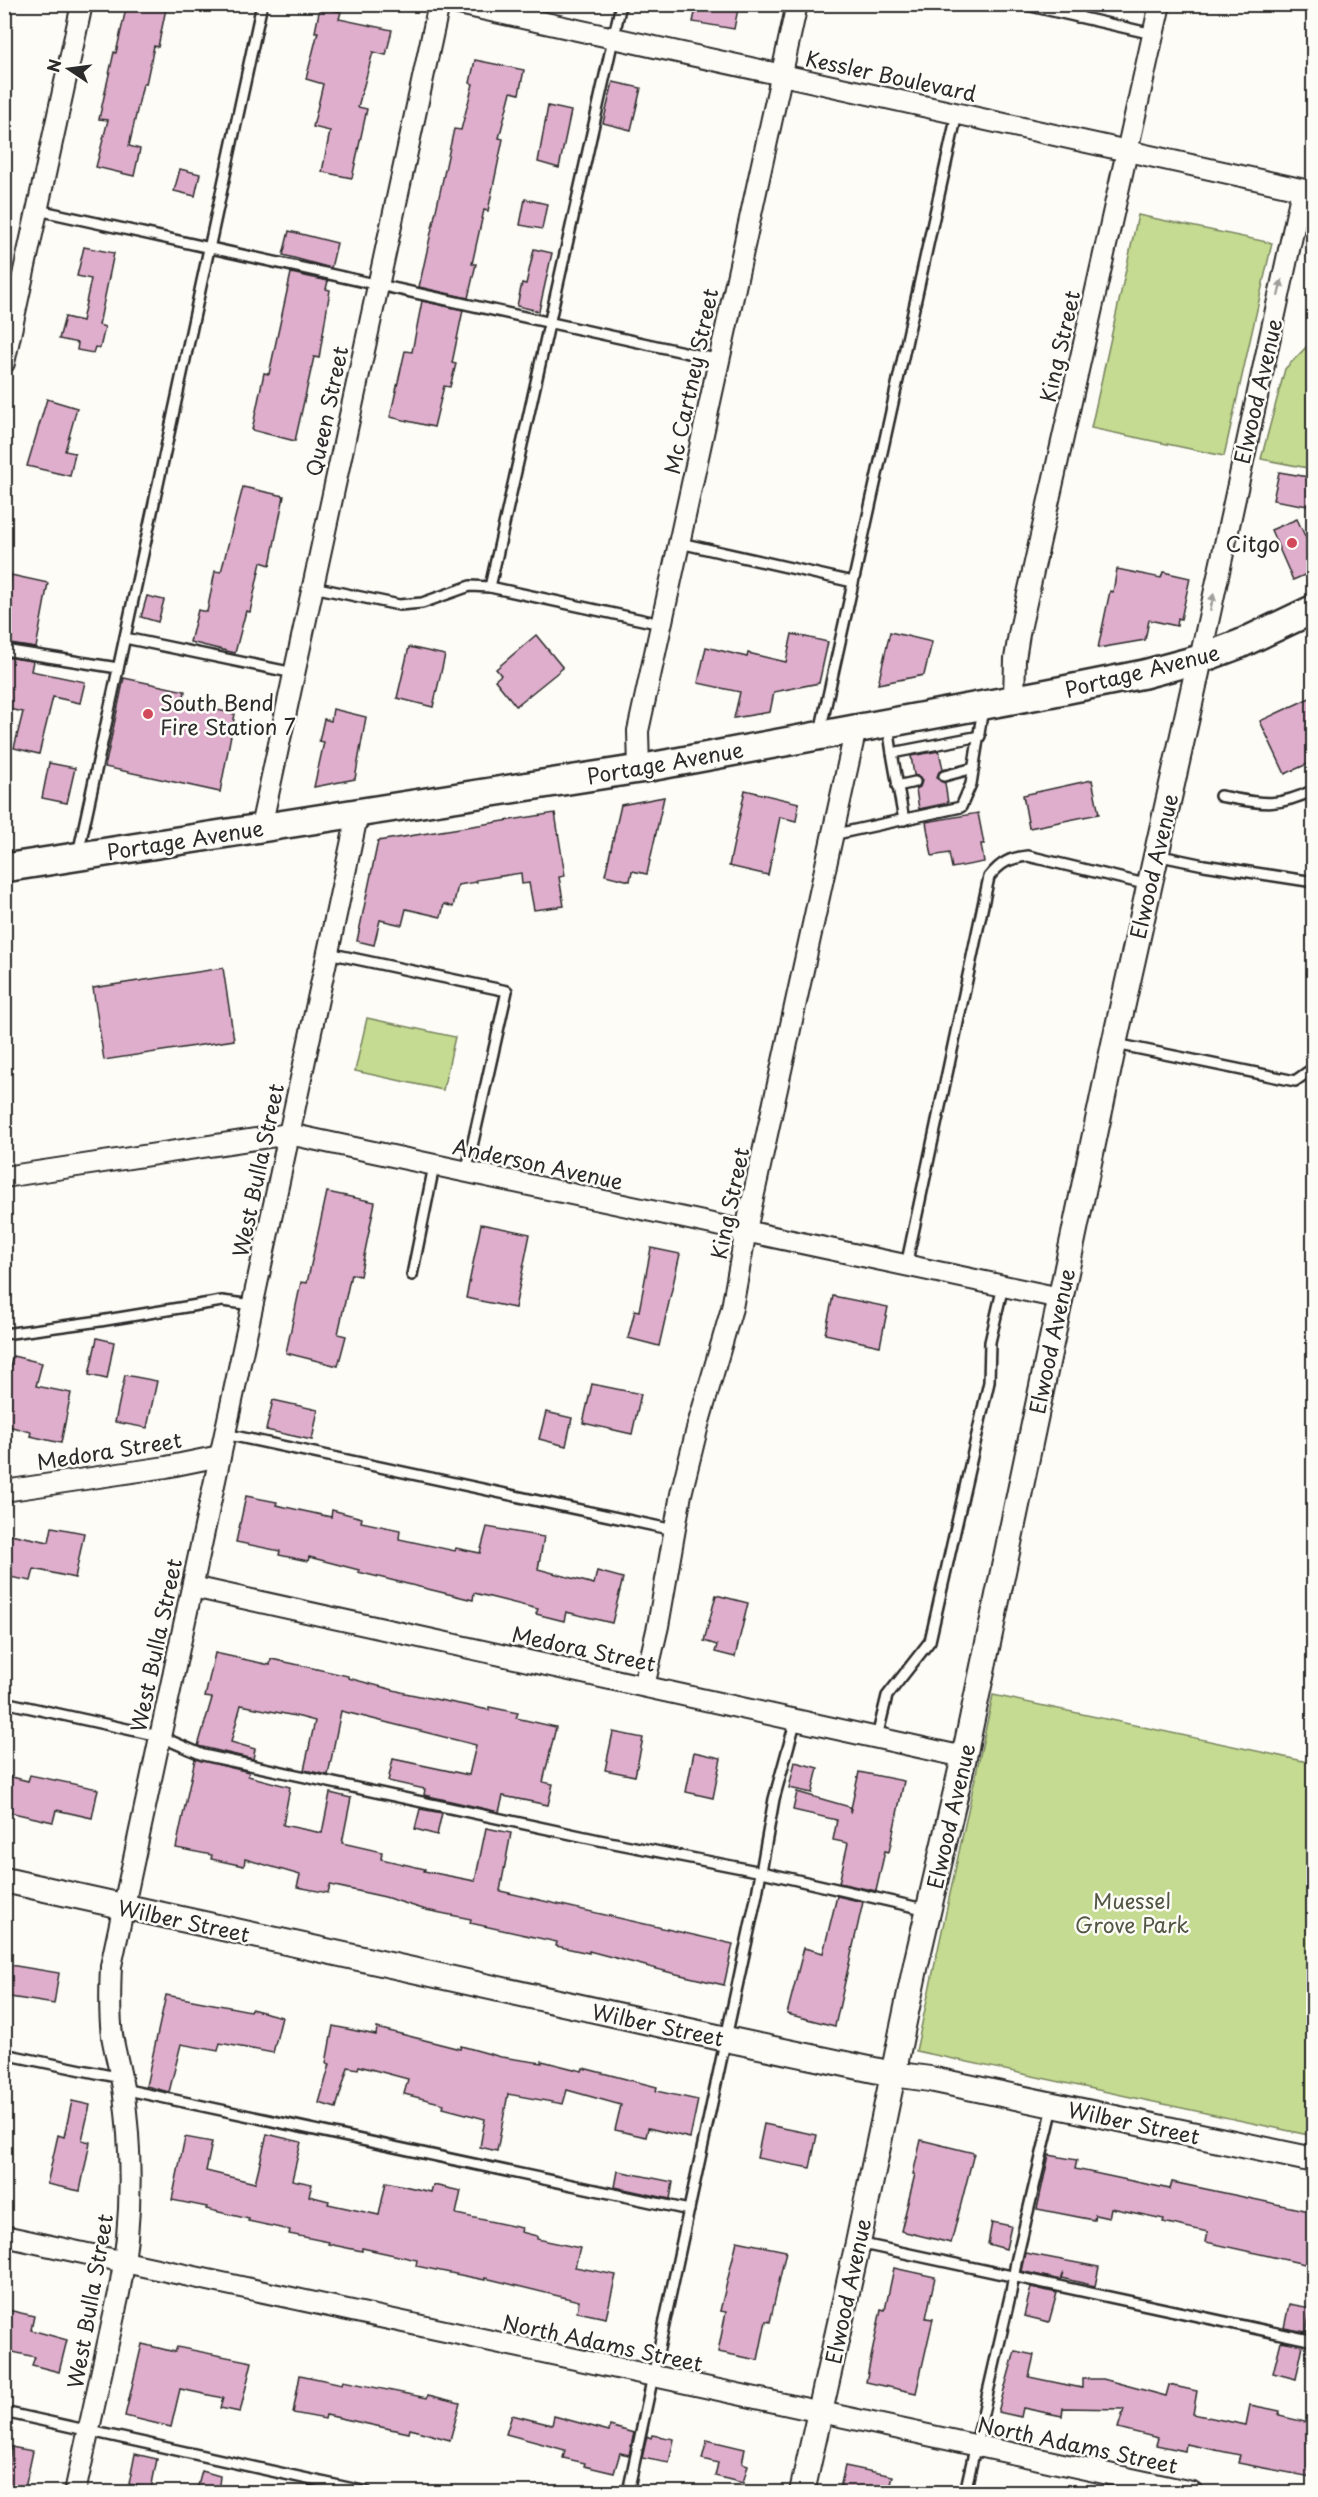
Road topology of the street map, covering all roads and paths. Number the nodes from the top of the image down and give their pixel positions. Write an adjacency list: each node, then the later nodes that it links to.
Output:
1 (82, 4): 17 (street)
2 (262, 4): 18 (lane)
3 (439, 4): 19 (street, Queen Street)
4 (459, 4): 12 (street, Kessler Boulevard)
5 (621, 4): 12 (lane)
6 (796, 4): 13 (street, Mc Cartney Street)
7 (1022, 4): 10 (lane)
8 (1081, 4): 10 (lane)
9 (1160, 4): 11 (street, King Street)
10 (1078, 17): 11 (lane)
11 (1153, 34): 15 (street, King Street)
12 (614, 39): 13 (street, Kessler Boulevard); 20 (lane)
13 (780, 76): 14 (street, Kessler Boulevard); 21 (street, Mc Cartney Street)
14 (957, 114): 15 (street, Kessler Boulevard); 24 (lane)
15 (1127, 152): 16 (street, Kessler Boulevard); 34 (street, King Street)
16 (1308, 191): 31 (street, Elwood Avenue, one-way to 16)
17 (38, 210): 18 (lane); 22 (street)
18 (208, 249): 19 (lane); 29 (lane)
19 (378, 285): 20 (lane); 25 (street, Queen Street)
20 (549, 323): 21 (lane); 26 (lane)
21 (720, 360): 23 (street, Mc Cartney Street)
22 (4, 363)
23 (680, 543): 24 (lane); 28 (street, Mc Cartney Street)
24 (853, 582): 38 (lane)
25 (313, 587): 26 (lane); 33 (street, Queen Street)
26 (490, 587): 28 (lane)
27 (1314, 609): 31 (main road, Portage Avenue)
28 (662, 624): 42 (street, Mc Cartney Street)
29 (125, 638): 32 (lane); 33 (lane)
30 (4, 650): 32 (lane)
31 (1200, 659): 34 (main road, Portage Avenue); 52 (street, Elwood Avenue)
32 (118, 668): 53 (lane)
33 (294, 673): 50 (street, Queen Street)
34 (1014, 700): 35 (main road, Portage Avenue)
35 (983, 705): 36 (main road, Portage Avenue); 39 (lane)
36 (887, 723): 37 (main road, Portage Avenue); 40 (lane)
37 (856, 728): 38 (main road, Portage Avenue); 51 (street, King Street)
38 (820, 735): 42 (main road, Portage Avenue)
39 (980, 736): 40 (lane); 41 (lane)
40 (892, 753): 45 (lane)
41 (974, 768): 43 (lane); 49 (lane)
42 (639, 769): 48 (main road, Portage Avenue)
43 (944, 776)
44 (915, 782): 45 (lane)
45 (897, 786): 49 (lane)
46 (1314, 790): 47 (lane)
47 (1220, 796)
48 (358, 812): 50 (main road, Portage Avenue); 57 (street, West Bulla Street)
49 (904, 820): 51 (lane)
50 (261, 827): 53 (main road, Portage Avenue)
51 (832, 836): 64 (street, King Street)
52 (1156, 855): 55 (lane); 56 (street, Elwood Avenue)
53 (78, 856): 54 (main road, Portage Avenue)
54 (4, 868)
55 (1314, 882)
56 (1149, 885): 58 (street, Elwood Avenue); 65 (lane)
57 (328, 952): 60 (street, West Bulla Street); 62 (lane)
58 (1114, 1044): 59 (lane); 68 (street, Elwood Avenue)
59 (1314, 1063)
60 (288, 1134): 61 (street, Anderson Avenue); 63 (street, Anderson Avenue); 69 (street, West Bulla Street)
61 (435, 1166): 62 (street, Anderson Avenue); 66 (lane)
62 (466, 1173): 64 (street, Anderson Avenue)
63 (4, 1178)
64 (746, 1230): 65 (street, Anderson Avenue); 74 (street, King Street)
65 (906, 1266): 67 (street, Anderson Avenue)
66 (412, 1275)
67 (1003, 1286): 68 (street, Anderson Avenue); 80 (lane)
68 (1060, 1298): 81 (street, Elwood Avenue)
69 (253, 1305): 70 (lane); 71 (street, West Bulla Street)
70 (4, 1334)
71 (225, 1434): 72 (street, West Bulla Street); 74 (lane)
72 (220, 1456): 73 (street, Medora Street); 75 (street, West Bulla Street)
73 (4, 1491)
74 (674, 1530): 76 (street, King Street)
75 (193, 1587): 76 (street, Medora Street); 79 (street, West Bulla Street)
76 (644, 1686): 78 (street, Medora Street)
77 (4, 1702): 79 (lane)
78 (796, 1719): 80 (street, Medora Street); 82 (lane)
79 (159, 1736): 82 (lane); 84 (street, West Bulla Street)
80 (878, 1737): 81 (street, Medora Street)
81 (964, 1756): 85 (street, Elwood Avenue)
82 (762, 1872): 85 (lane); 86 (lane)
83 (4, 1880): 84 (street, Wilber Street)
84 (123, 1907): 86 (street, Wilber Street); 89 (street, West Bulla Street)
85 (928, 1910): 88 (street, Elwood Avenue)
86 (726, 2039): 88 (street, Wilber Street); 92 (lane)
87 (4, 2054): 89 (lane)
88 (893, 2074): 90 (street, Wilber Street); 94 (street, Elwood Avenue)
89 (122, 2084): 92 (lane); 95 (street, West Bulla Street)
90 (1053, 2104): 91 (street, Wilber Street); 96 (lane)
91 (1314, 2160)
92 (689, 2210): 98 (lane)
93 (4, 2236): 95 (street, North Adams Street)
94 (858, 2243): 96 (lane); 100 (street, Elwood Avenue)
95 (125, 2263): 98 (street, North Adams Street); 101 (street, West Bulla Street)
96 (1013, 2277): 97 (lane); 102 (lane)
97 (1314, 2341)
98 (652, 2377): 100 (street, North Adams Street); 105 (lane)
99 (4, 2412): 101 (lane)
100 (820, 2414): 102 (street, North Adams Street); 106 (street, Elwood Avenue)
101 (89, 2430): 103 (street, West Bulla Street); 104 (lane)
102 (975, 2446): 107 (lane); 108 (street, North Adams Street)
103 (75, 2493)
104 (367, 2493)
105 (628, 2493)
106 (802, 2493)
107 (965, 2493)
108 (1192, 2493)

